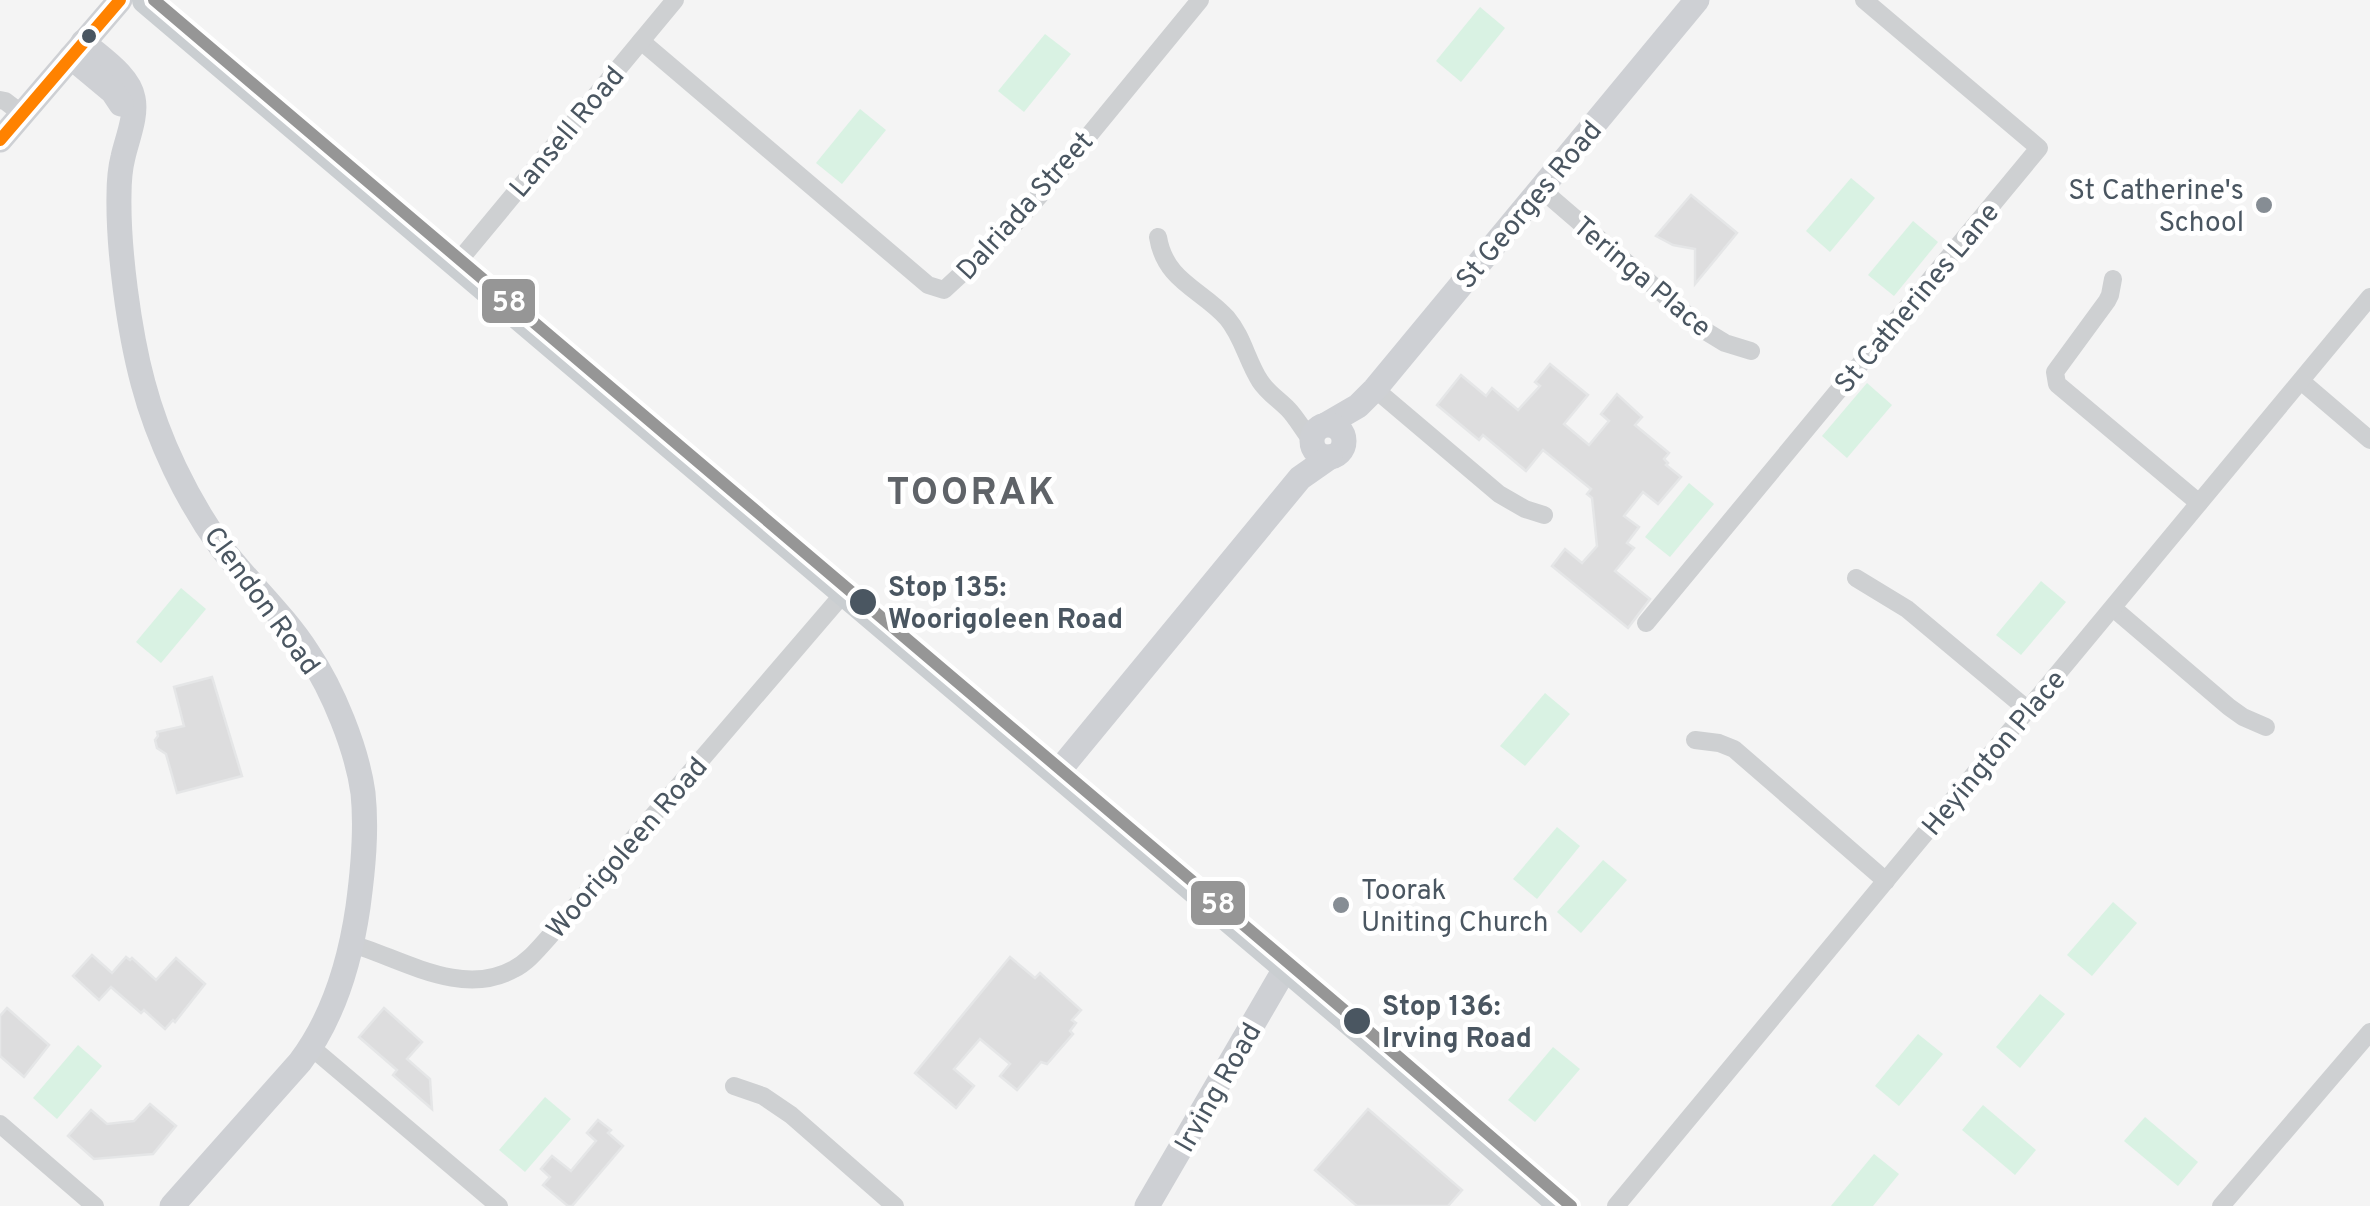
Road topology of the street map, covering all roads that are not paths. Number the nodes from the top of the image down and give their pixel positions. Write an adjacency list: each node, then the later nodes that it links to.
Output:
1 (120, 0): 8 (street)
2 (146, 0): 13 (main road)
3 (675, 0): 7 (street, Lansell Road)
4 (1200, 0): 7 (street, Dalriada Street)
5 (1697, 0): 11 (street, St Georges Road)
6 (1864, 0): 26 (street, St Catherines Lane)
7 (641, 41): 13 (street, Lansell Road)
8 (77, 50): 9 (street); 32 (street, Clendon Road)
9 (11, 107): 10 (street)
10 (0, 140)
11 (1540, 189): 16 (street, Teringa Place); 18 (street, St Georges Road)
12 (1158, 238): 19 (street)
13 (456, 263): 24 (main road)
14 (2112, 279): 21 (street)
15 (2370, 297): 17 (street, Heyington Place)
16 (1751, 350)
17 (2301, 380): 20 (street); 21 (street, Heyington Place)
18 (1367, 397): 19 (street, St Georges Road); 22 (street)
19 (1325, 438): 30 (street, St Georges Road)
20 (2370, 440)
21 (2199, 504): 25 (street, Heyington Place)
22 (1544, 516)
23 (1856, 578): 27 (street)
24 (844, 592): 30 (main road); 32 (street, Woorigoleen Road)
25 (2113, 608): 27 (street, Heyington Place); 28 (street)
26 (1646, 623)
27 (2028, 710): 31 (street, Heyington Place)
28 (2266, 727)
29 (1695, 740): 31 (street)
30 (1057, 772): 33 (main road)
31 (1886, 881): 44 (street, Heyington Place)
32 (352, 944): 35 (street, Clendon Road)
33 (1286, 967): 38 (main road); 43 (street, Irving Road)
34 (2370, 1032): 45 (street)
35 (311, 1047): 40 (street, Clendon Road); 41 (street)
36 (734, 1086): 42 (street)
37 (0, 1124): 39 (street)
38 (1544, 1200)
39 (95, 1206)
40 (172, 1206)
41 (499, 1206)
42 (895, 1206)
43 (1147, 1206)
44 (1616, 1206)
45 (2221, 1206)

